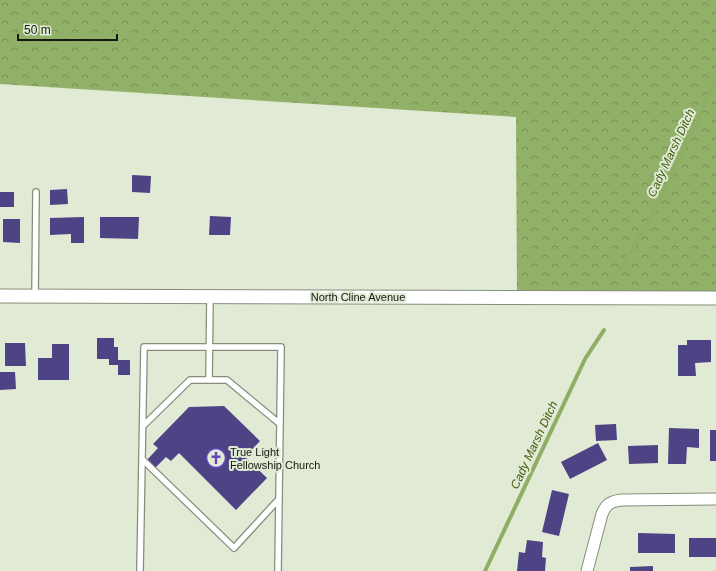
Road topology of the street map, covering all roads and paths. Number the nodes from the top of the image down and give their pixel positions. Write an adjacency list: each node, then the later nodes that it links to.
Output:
1 (36, 192): 3 (lane)
2 (0, 296): 3 (street, North Cline Avenue)
3 (35, 296): 4 (street, North Cline Avenue)
4 (210, 296): 5 (street, North Cline Avenue); 6 (lane)
5 (716, 298)
6 (209, 347): 7 (lane); 8 (lane); 9 (lane)
7 (209, 380): 8 (lane); 9 (lane)
8 (280, 424): 11 (lane)
9 (143, 426): 10 (lane)
10 (142, 459): 11 (lane); 13 (lane)
11 (279, 498): 14 (lane)
12 (716, 499): 15 (street)
13 (140, 571)
14 (278, 571)
15 (587, 571)

